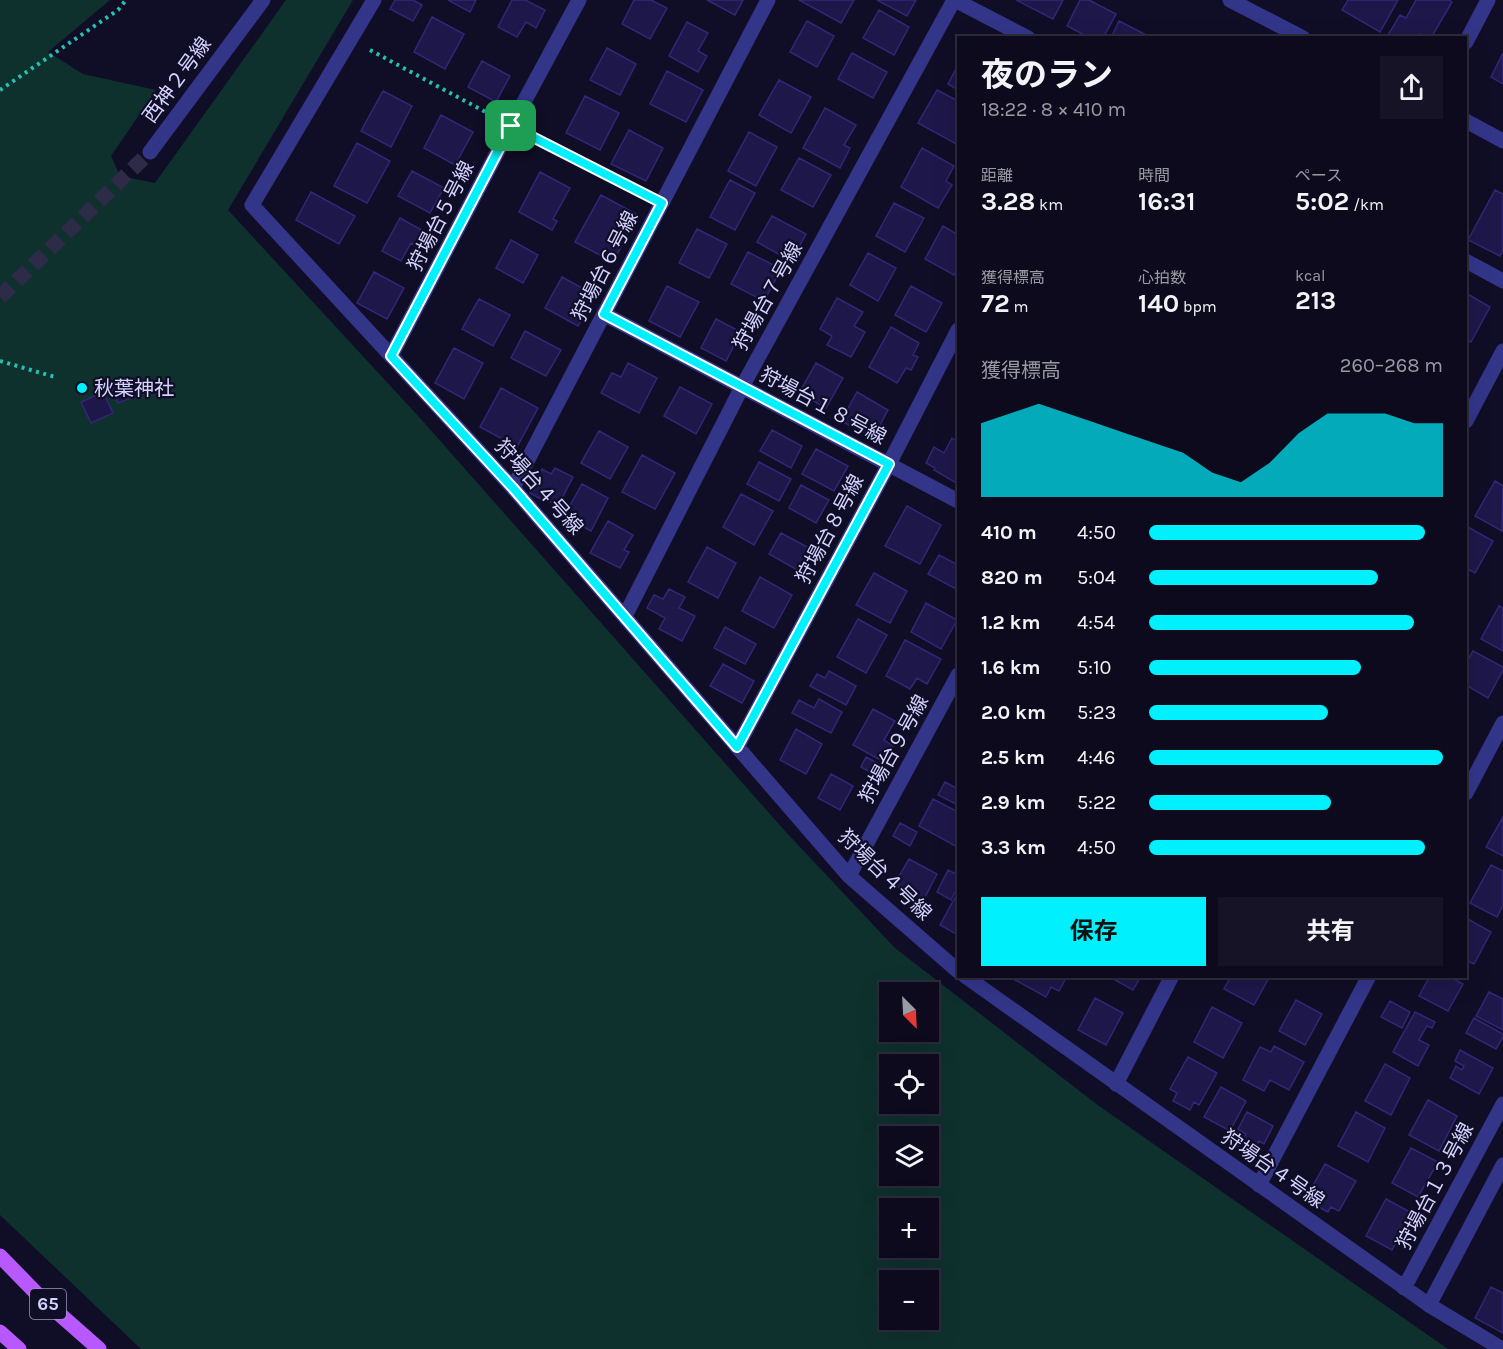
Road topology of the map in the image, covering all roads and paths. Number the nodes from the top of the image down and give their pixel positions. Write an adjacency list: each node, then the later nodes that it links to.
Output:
1 (126, 0): 15 (path)
2 (254, 0): 10 (street, 西神２号線)
3 (263, 0): 10 (street, 西神２号線)
4 (374, 0): 13 (street, 狩場台４号線)
5 (579, 0): 17 (street, 狩場台５号線)
6 (768, 0): 20 (street, 狩場台６号線)
7 (955, 0): 11 (street); 29 (street, 狩場台７号線)
8 (1230, 0): 12 (street)
9 (1487, 0): 14 (street)
10 (238, 33): 19 (street, 西神２号線)
11 (1024, 36)
12 (1299, 36)
13 (350, 40): 17 (path); 26 (street, 狩場台４号線)
14 (1467, 40)
15 (0, 90)
16 (1467, 122): 18 (street)
17 (511, 126): 20 (path); 26 (street, 狩場台５号線)
18 (1503, 141)
19 (150, 152)
20 (662, 203): 23 (street, 狩場台６号線)
21 (1467, 262): 22 (street)
22 (1503, 281)
23 (604, 314): 29 (street, 狩場台１８号線); 32 (street, 狩場台６号線)
24 (957, 332): 31 (street, 狩場台８号線)
25 (1503, 351): 30 (street)
26 (391, 356): 32 (street, 狩場台４号線)
27 (0, 361): 28 (path)
28 (55, 377)
29 (742, 387): 31 (street, 狩場台１８号線); 34 (street, 狩場台７号線)
30 (1467, 419)
31 (889, 464): 33 (street, 狩場台１８号線); 37 (street, 狩場台８号線)
32 (513, 488): 34 (street, 狩場台４号線)
33 (957, 500)
34 (625, 616): 37 (street, 狩場台４号線)
35 (957, 677): 40 (street, 狩場台９号線)
36 (1503, 723): 38 (street)
37 (737, 747): 40 (street, 狩場台４号線)
38 (1471, 770): 39 (street)
39 (1467, 788)
40 (849, 876): 41 (street, 狩場台４号線)
41 (957, 969)
42 (968, 978): 45 (street, 狩場台４号線)
43 (1171, 978): 45 (street)
44 (1368, 978): 48 (street)
45 (1116, 1084): 48 (street, 狩場台４号線)
46 (1503, 1104): 50 (street, 狩場台１３号線)
47 (1503, 1165): 51 (street)
48 (1259, 1185): 50 (street, 狩場台４号線)
49 (0, 1256): 54 (main road, 65)
50 (1404, 1288): 51 (street, 狩場台４号線)
51 (1429, 1305): 55 (street, 狩場台４号線)
52 (0, 1332): 53 (main road)
53 (19, 1349)
54 (99, 1349)
55 (1502, 1349)

